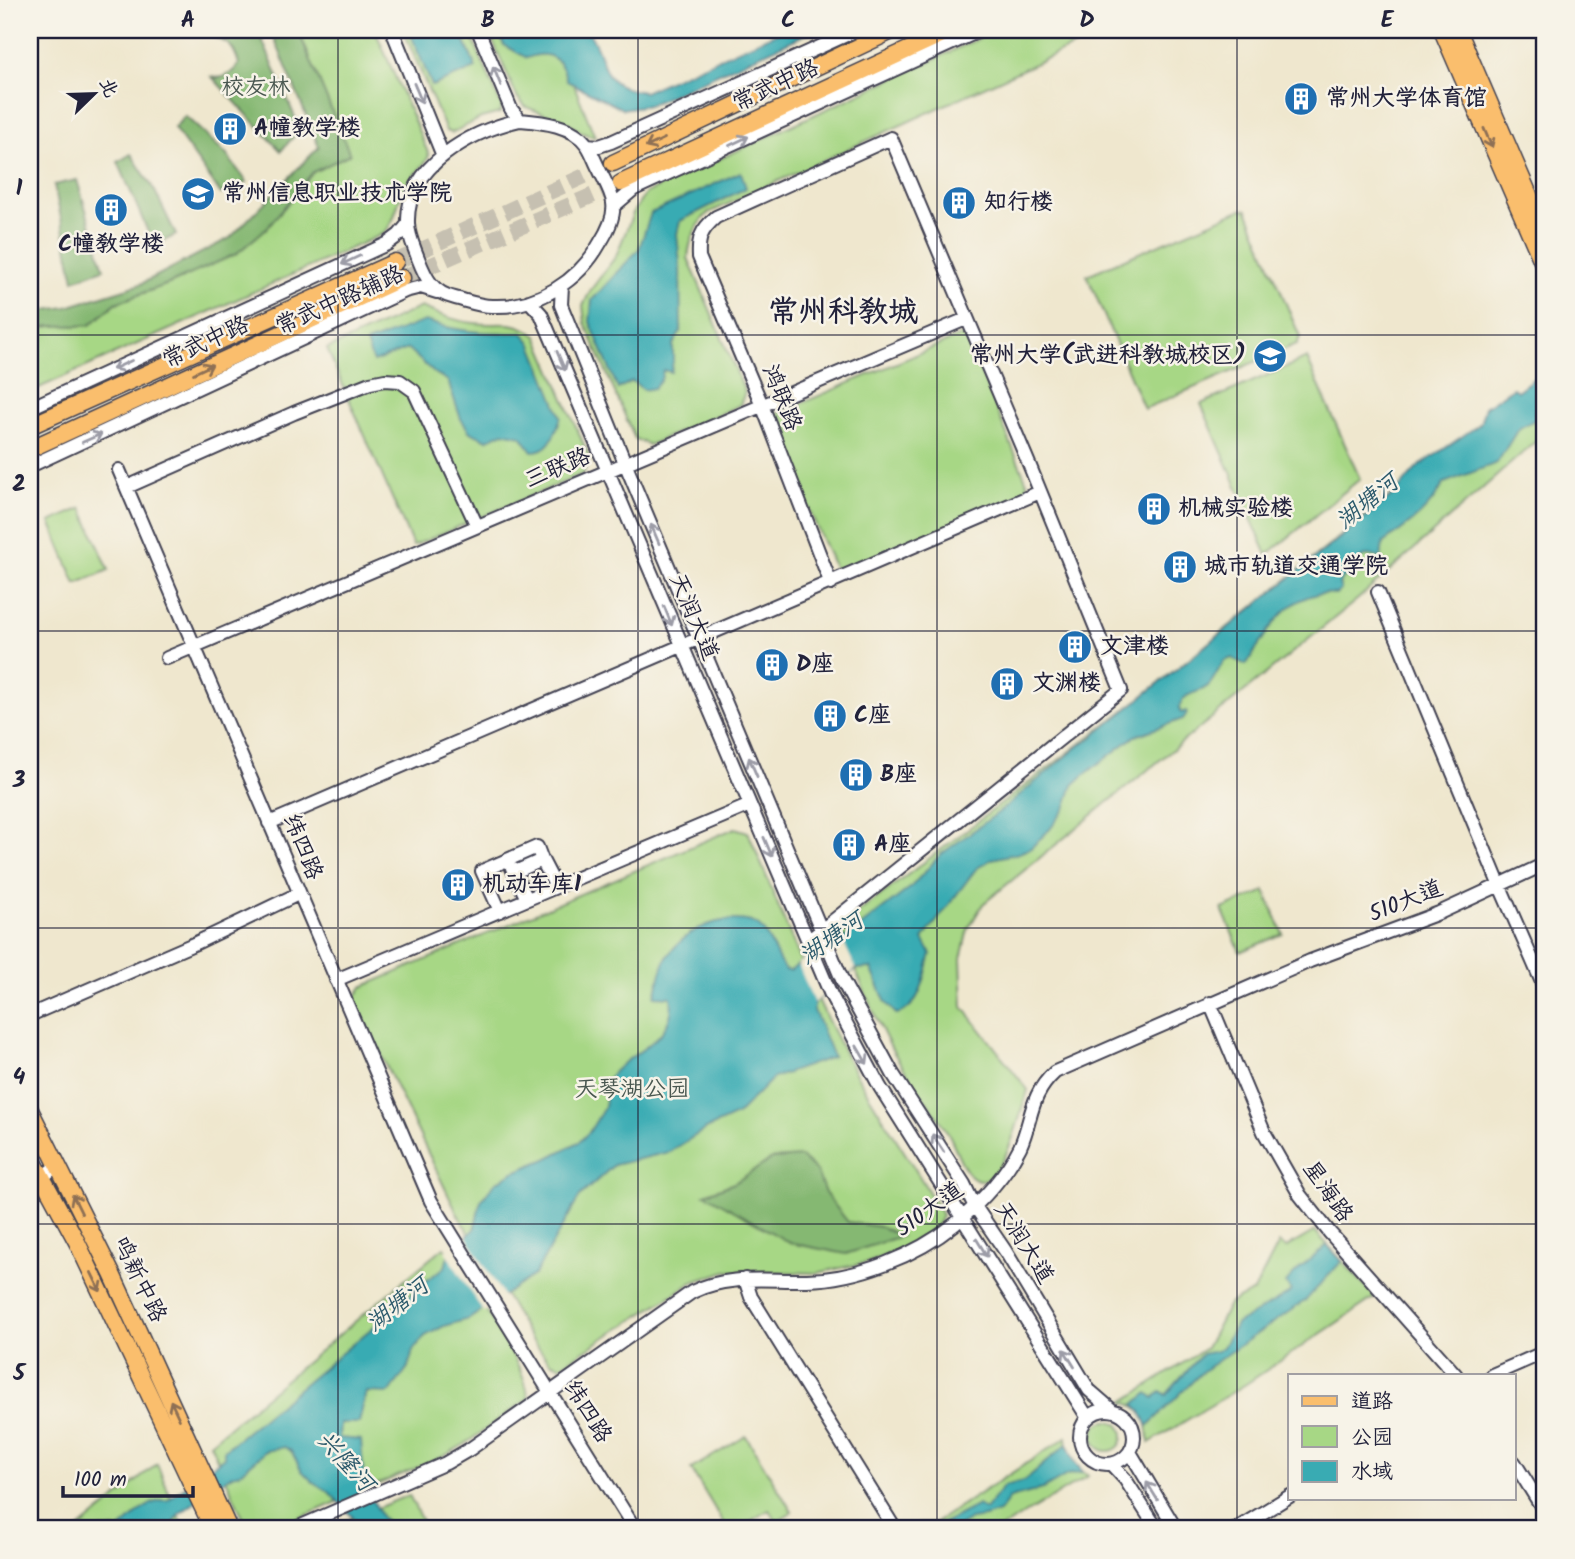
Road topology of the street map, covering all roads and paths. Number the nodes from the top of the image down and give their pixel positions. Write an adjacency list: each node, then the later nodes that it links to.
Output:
1 (392, 30): 11 (street, one-way to 11)
2 (478, 30): 9 (street, one-way to 2)
3 (857, 30): 10 (street)
4 (894, 30): 12 (main road, 常武中路, one-way to 12)
5 (951, 30): 13 (main road, 常武中路)
6 (981, 30): 14 (street, one-way to 6)
7 (1441, 30): 18 (main road, one-way to 18)
8 (1458, 30): 16 (main road)
9 (520, 120): 10 (street); 11 (street)
10 (587, 145): 14 (street)
11 (443, 156): 15 (street)
12 (613, 163)
13 (621, 183)
14 (614, 206): 20 (street)
15 (408, 224): 21 (street); 25 (street, 常武中路辅路, one-way to 25)
16 (1545, 232)
17 (395, 262): 26 (main road, 常武中路)
18 (1545, 268)
19 (402, 278): 27 (main road, 常武中路, one-way to 19)
20 (562, 285): 22 (street); 28 (street, 天润大道)
21 (440, 293): 22 (street); 29 (street, 常武中路辅路, one-way to 21)
22 (529, 301): 31 (street, 天润大道, one-way to 31)
23 (966, 319): 24 (street, 三联路); 24 (street, 鸿联路); 33 (street)
24 (762, 405): 28 (street, 三联路); 35 (street, 鸿联路)
25 (30, 408)
26 (30, 426)
27 (30, 449)
28 (625, 463): 31 (street, 三联路); 37 (street, 天润大道, one-way to 28)
29 (30, 466)
30 (119, 470): 32 (street, 纬四路)
31 (608, 470): 34 (street, 三联路); 39 (street, 天润大道, one-way to 39)
32 (127, 487): 34 (street); 38 (street, 纬四路)
33 (1040, 492): 35 (street); 52 (street)
34 (477, 526): 38 (street, 三联路)
35 (831, 583): 37 (street)
36 (1378, 592): 47 (street)
37 (700, 640): 39 (street); 52 (street, 天润大道, one-way to 37)
38 (195, 646): 40 (street, 三联路); 42 (street, 纬四路)
39 (682, 647): 41 (street, 天润大道); 42 (street)
40 (167, 658)
41 (750, 805): 48 (street); 53 (street, 天润大道, one-way to 53)
42 (269, 823): 49 (street, 纬四路)
43 (540, 850): 44 (street); 46 (street); 48 (street)
44 (504, 860): 46 (street); 51 (street)
45 (1545, 864): 47 (street, 510大道)
46 (515, 872): 50 (street)
47 (1499, 884): 55 (street); 56 (street, 510大道)
48 (556, 887): 50 (street)
49 (298, 894): 54 (street, 纬四路); 57 (street)
50 (527, 899): 51 (street)
51 (500, 911): 54 (street)
52 (824, 937): 53 (street); 61 (street, 天润大道, one-way to 52)
53 (810, 947): 62 (street, 天润大道, one-way to 62)
54 (336, 980): 67 (street, 纬四路)
55 (1545, 989)
56 (1210, 1003): 61 (street, 510大道); 65 (street, 星海路)
57 (30, 1015)
58 (30, 1110): 59 (main road, 鸣新中路)
59 (57, 1165): 60 (street); 73 (main road, 鸣新中路, one-way to 59)
60 (33, 1171): 73 (main road, 鸣新中路, one-way to 73)
61 (974, 1205): 62 (street, 510大道); 68 (street, 天润大道, one-way to 61)
62 (963, 1217): 63 (street, 510大道); 69 (street, 天润大道, one-way to 69)
63 (745, 1279): 67 (street, 510大道); 81 (street)
64 (1545, 1352): 66 (street)
65 (1455, 1374)
66 (1494, 1374)
67 (549, 1391): 79 (street, 510大道); 80 (street, 纬四路)
68 (1112, 1410): 69 (street); 70 (street, 天润大道)
69 (1088, 1418): 71 (street)
70 (1130, 1452): 71 (street); 83 (street, 天润大道, one-way to 70)
71 (1111, 1464): 82 (street)
72 (1516, 1465): 76 (street)
73 (197, 1475): 74 (main road)
74 (207, 1496): 77 (main road); 78 (main road)
75 (1288, 1497): 84 (street)
76 (1545, 1511)
77 (213, 1529)
78 (229, 1529)
79 (293, 1529)
80 (635, 1529)
81 (895, 1529)
82 (1157, 1529)
83 (1176, 1529)
84 (1236, 1529)

